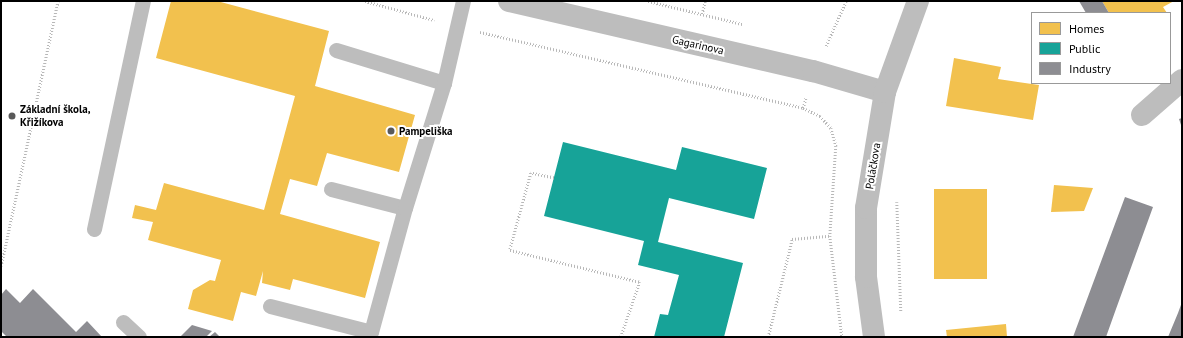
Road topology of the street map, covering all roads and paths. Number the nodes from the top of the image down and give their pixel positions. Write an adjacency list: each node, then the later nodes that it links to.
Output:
1 (58, 1): 23 (path)
2 (143, 1): 21 (lane)
3 (365, 1): 10 (path)
4 (464, 1): 10 (lane)
5 (509, 1): 12 (street, Gagarinova)
6 (705, 1): 9 (path)
7 (846, 1): 12 (path)
8 (918, 1): 15 (street, Poláčkova)
9 (702, 14)
10 (458, 26): 14 (lane); 22 (path)
11 (336, 50): 14 (lane)
12 (813, 71): 15 (street, Gagarinova)
13 (1182, 80): 16 (street)
14 (444, 83): 20 (lane)
15 (885, 92): 31 (street, Poláčkova)
16 (1142, 116)
17 (554, 178): 28 (path)
18 (331, 189): 20 (lane)
19 (897, 200): 25 (path)
20 (405, 208): 24 (lane)
21 (94, 229)
22 (830, 236): 29 (path); 30 (path)
23 (1, 266)
24 (270, 306)
25 (901, 316)
26 (123, 322): 27 (lane)
27 (139, 337)
28 (621, 337)
29 (768, 337)
30 (842, 337)
31 (874, 337)

